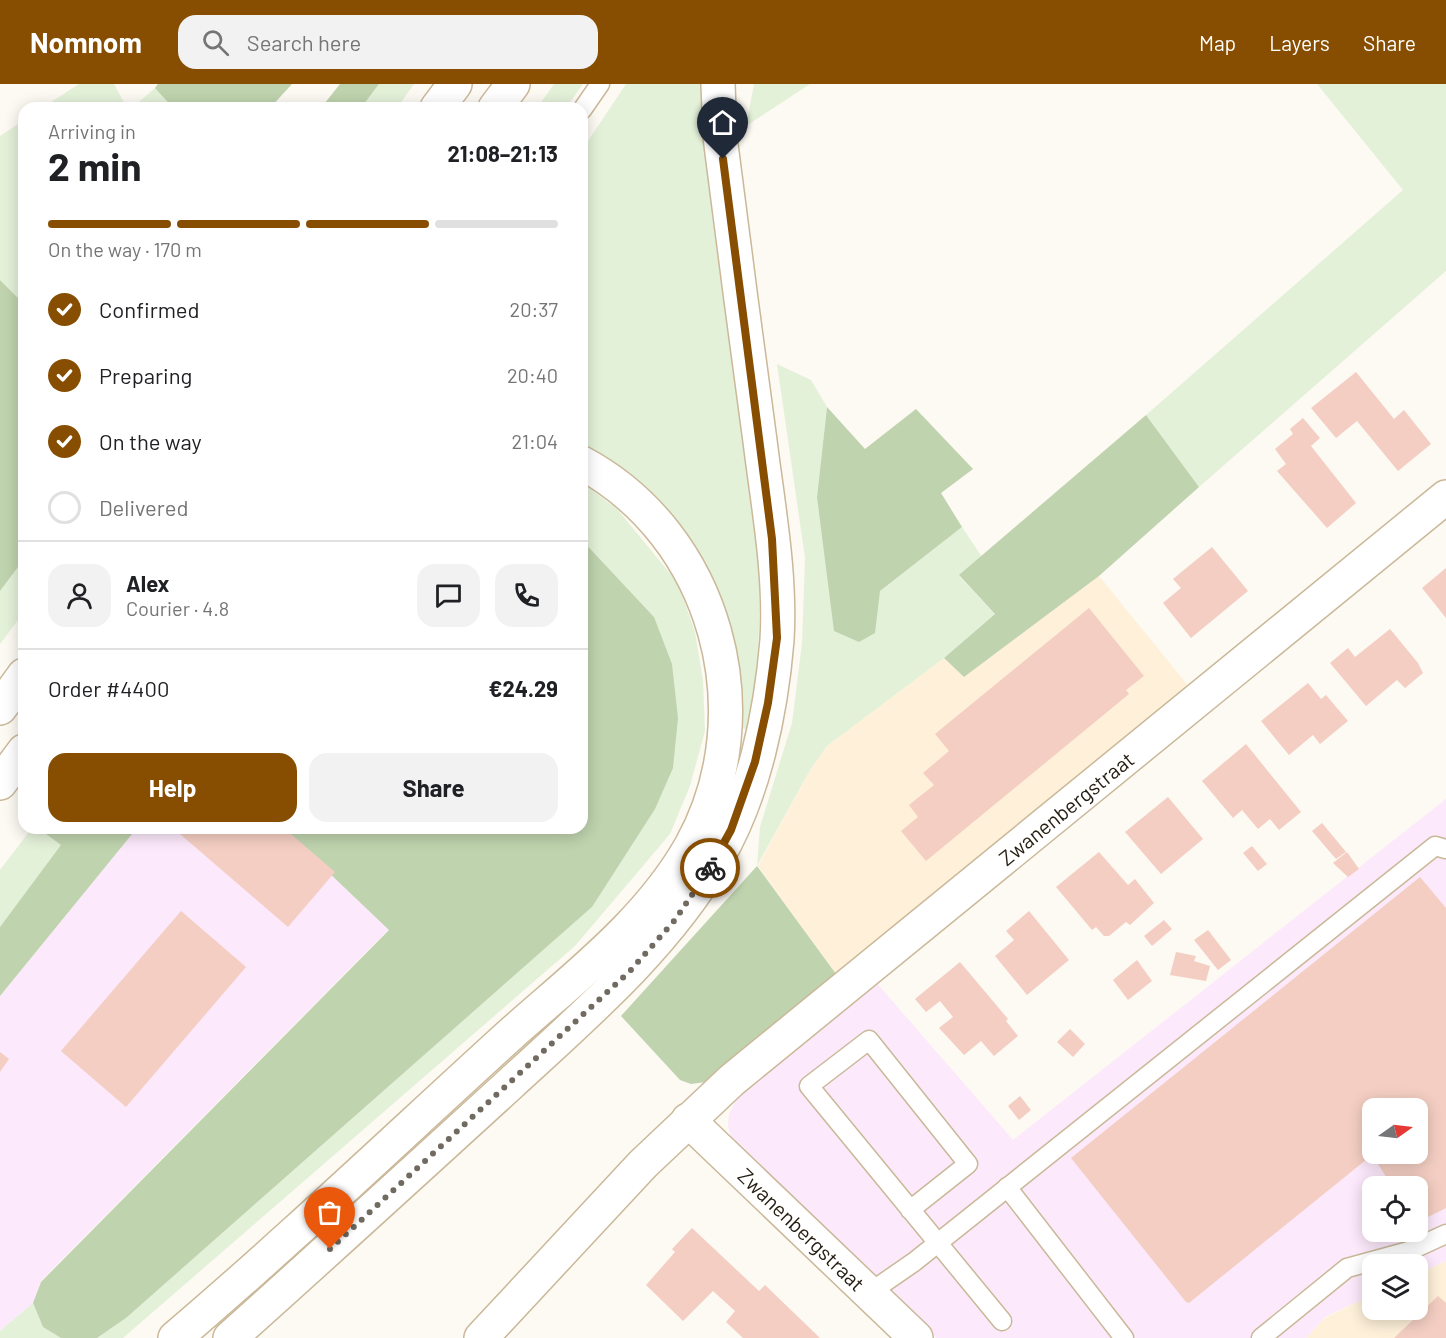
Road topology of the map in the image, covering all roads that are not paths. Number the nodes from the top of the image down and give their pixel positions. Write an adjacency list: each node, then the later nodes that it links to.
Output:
1 (455, 84): 5 (main road)
2 (513, 84): 6 (main road)
3 (600, 84): 7 (lane)
4 (718, 84): 23 (main road)
5 (442, 102)
6 (500, 102)
7 (588, 102)
8 (588, 468): 22 (main road)
9 (1446, 497): 15 (main road, Zwanenbergstraat)
10 (18, 683): 11 (main road)
11 (0, 708)
12 (18, 760): 13 (main road)
13 (8, 776)
14 (1446, 849): 16 (lane)
15 (688, 1120): 20 (main road, Zwanenbergstraat); 24 (main road, Zwanenbergstraat)
16 (1007, 1187): 19 (lane); 26 (lane)
17 (910, 1210): 17 (lane); 19 (lane)
18 (1446, 1234): 27 (lane)
19 (937, 1244): 20 (lane); 21 (lane)
20 (869, 1293): 25 (main road, Zwanenbergstraat)
21 (1002, 1321)
22 (175, 1338)
23 (230, 1338)
24 (481, 1338)
25 (916, 1338)
26 (1124, 1338)
27 (1261, 1338)

